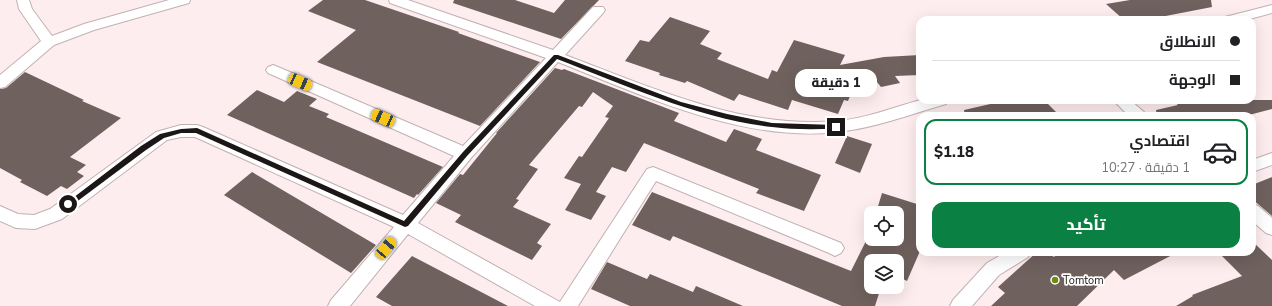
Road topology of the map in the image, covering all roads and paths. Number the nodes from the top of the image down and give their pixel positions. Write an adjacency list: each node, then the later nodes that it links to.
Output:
1 (23, 0): 7 (street)
2 (184, 0): 7 (street)
3 (395, 0): 8 (street)
4 (1272, 8): 6 (street)
5 (598, 10): 8 (street)
6 (1244, 16)
7 (49, 42): 10 (street)
8 (556, 57): 11 (street); 14 (street)
9 (273, 70): 14 (street)
10 (0, 83)
11 (926, 104)
12 (1125, 104): 13 (street)
13 (1134, 112)
14 (465, 154): 19 (street)
15 (1272, 159): 16 (street)
16 (1256, 165)
17 (0, 213): 19 (street)
18 (1256, 215): 20 (street)
19 (405, 224): 23 (street); 24 (street)
20 (1272, 228)
21 (835, 248): 25 (street)
22 (1015, 256): 26 (street)
23 (338, 306)
24 (552, 306)
25 (567, 306)
26 (960, 306)

